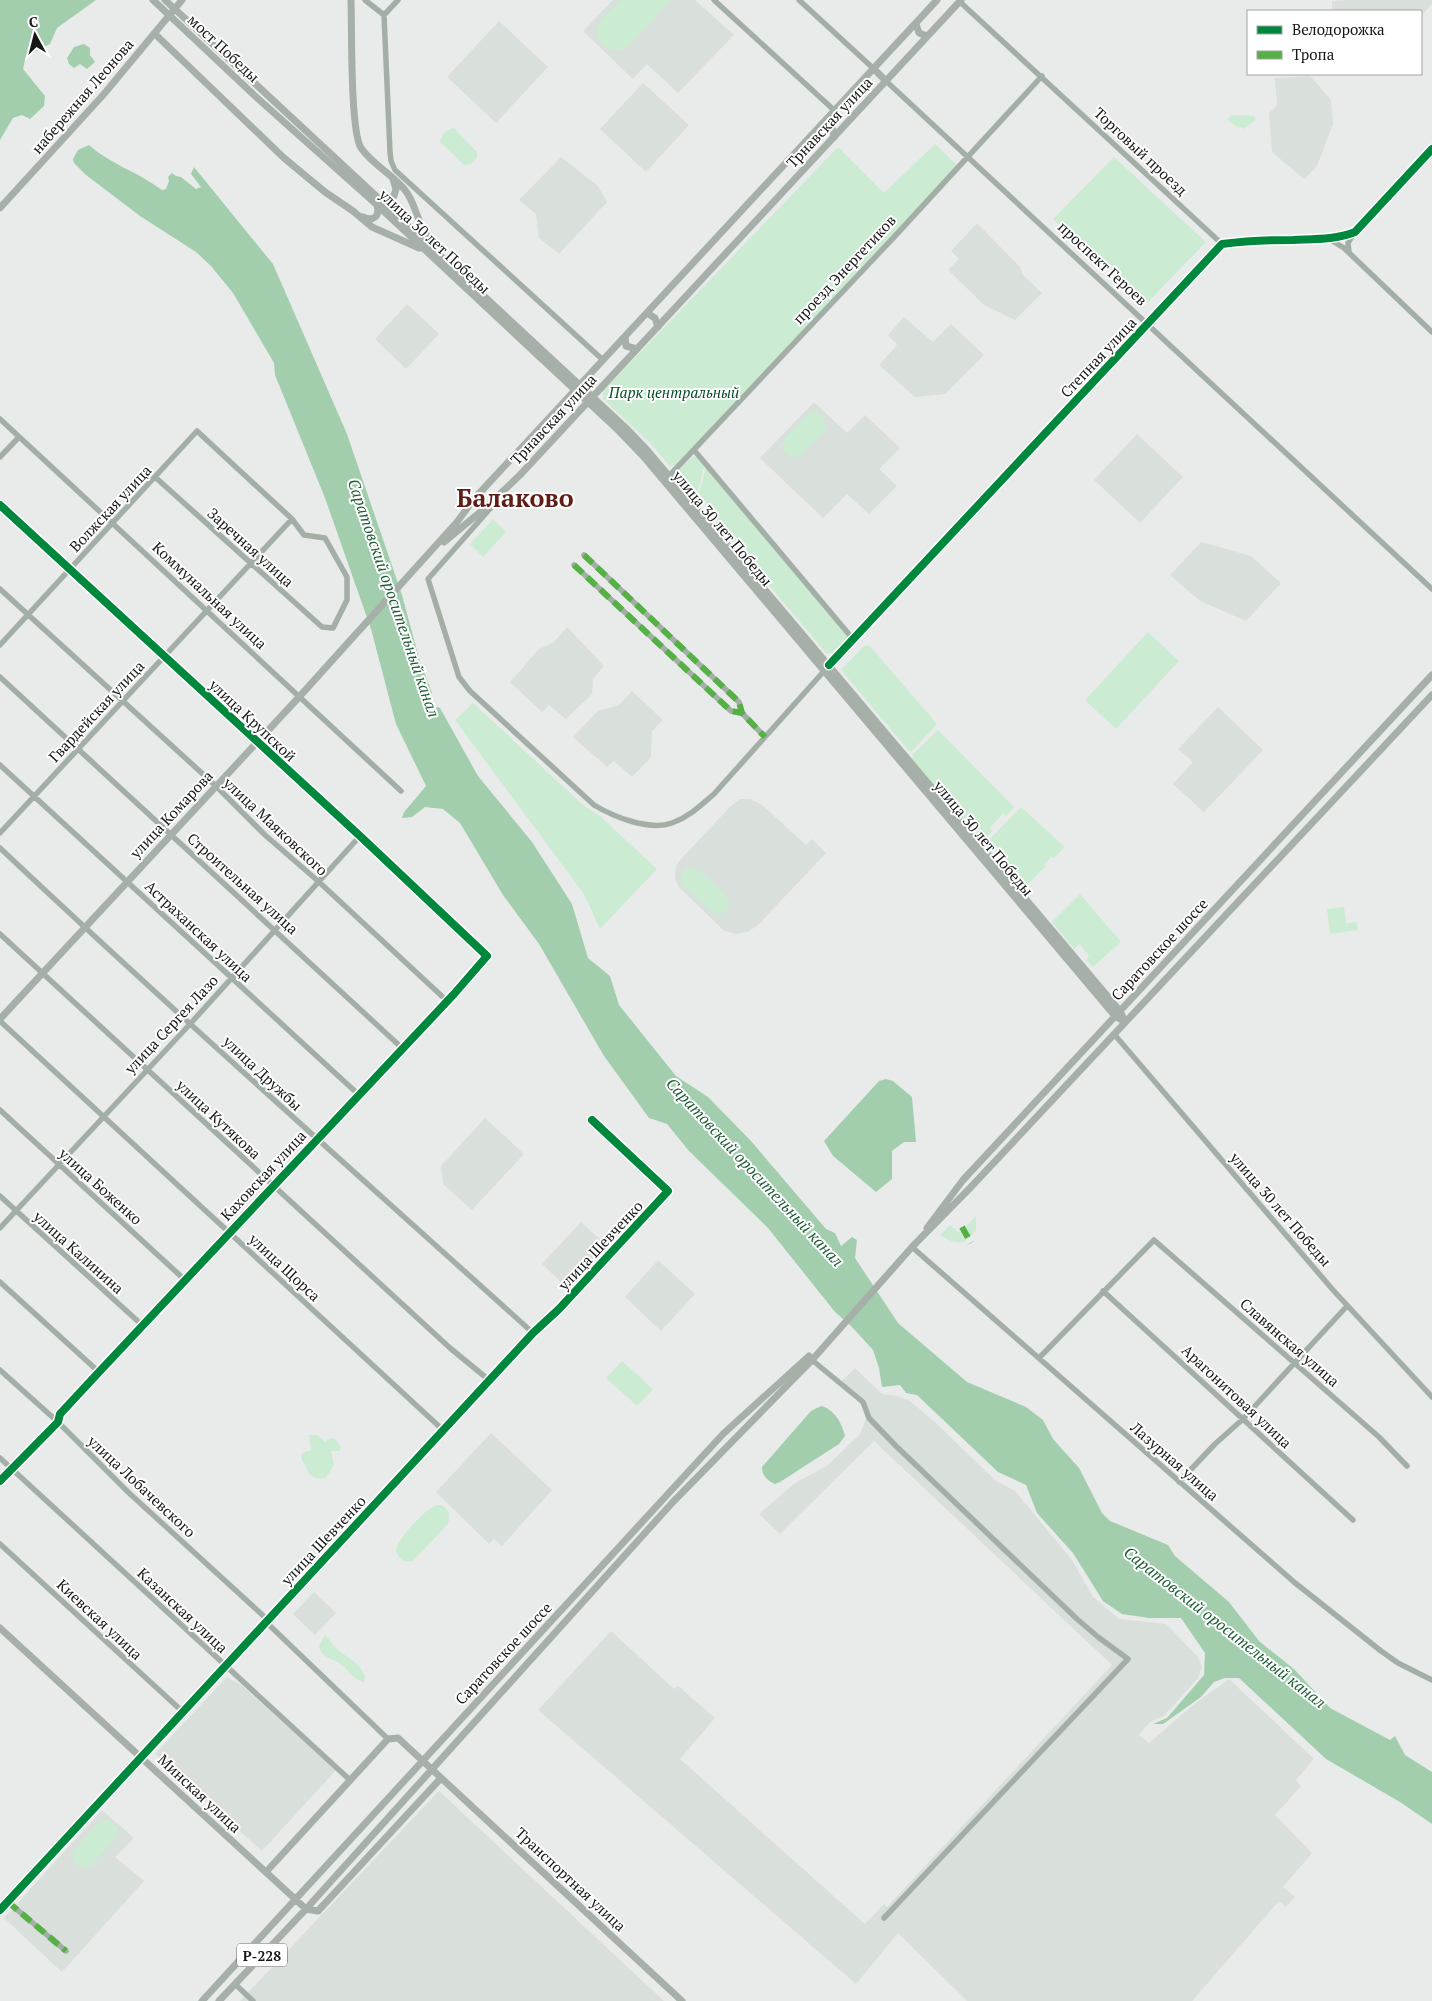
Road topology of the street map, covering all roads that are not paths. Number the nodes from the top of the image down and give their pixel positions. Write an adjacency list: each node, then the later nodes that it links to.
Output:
1 (153, 0): 18 (main road, мост Победы)
2 (165, 0): 18 (main road)
3 (182, 0): 13 (main road, набережная Леонова)
4 (351, 0): 24 (main road, улица 30 лет Победы)
5 (365, 0): 11 (street)
6 (398, 0): 11 (street)
7 (714, 0): 19 (street)
8 (799, 0): 15 (street, проспект Героев)
9 (938, 0): 12 (main road, Трнавская улица)
10 (960, 1): 14 (main road, Трнавская улица); 16 (street, Торговый проезд)
11 (384, 15): 40 (street)
12 (916, 24): 14 (main road); 15 (main road, Трнавская улица)
13 (155, 34): 26 (main road, набережная Леонова); 27 (main road)
14 (927, 36): 17 (main road, Трнавская улица)
15 (874, 69): 17 (main road, проспект Героев); 19 (main road, Трнавская улица)
16 (1042, 76): 23 (street, проезд Энергетиков); 30 (street, Торговый проезд)
17 (886, 81): 21 (main road, Трнавская улица); 23 (street, проспект Героев)
18 (257, 92): 25 (main road, улица 30 лет Победы)
19 (835, 111): 20 (main road, Трнавская улица)
20 (822, 125): 21 (main road); 34 (main road, Трнавская улица)
21 (834, 137): 36 (main road, Трнавская улица)
22 (1432, 149): 28 (street)
23 (968, 156): 35 (street, проспект Героев); 45 (street, проезд Энергетиков)
24 (393, 179): 25 (main road); 33 (main road, улица 30 лет Победы)
25 (379, 202): 27 (main road); 32 (main road, улица 30 лет Победы); 33 (main road)
26 (0, 208)
27 (359, 216): 32 (main road)
28 (1355, 232): 29 (street); 31 (street)
29 (1327, 239): 30 (street); 31 (street)
30 (1222, 244): 35 (street, Степная улица)
31 (1349, 254): 37 (street)
32 (429, 255): 41 (main road, улица 30 лет Победы)
33 (458, 271): 41 (main road)
34 (647, 313): 36 (main road); 38 (main road, Трнавская улица)
35 (1148, 324): 63 (street, проспект Героев); 66 (street, Степная улица)
36 (658, 326): 39 (main road, Трнавская улица)
37 (1432, 332)
38 (625, 337): 39 (main road); 40 (main road, Трнавская улица)
39 (637, 349): 42 (main road, Трнавская улица)
40 (603, 360): 41 (main road, Трнавская улица)
41 (578, 388): 42 (main road, улица 30 лет Победы); 50 (main road, Трнавская улица)
42 (590, 400): 48 (main road, улица 30 лет Победы); 49 (main road, Трнавская улица)
43 (0, 419): 44 (street, Коммунальная улица)
44 (19, 437): 46 (street); 54 (street, Коммунальная улица)
45 (694, 450): 48 (street, проезд Энергетиков); 66 (street)
46 (0, 457)
47 (155, 477): 53 (street, Волжская улица); 54 (street, Волжская улица); 58 (street, Заречная улица)
48 (667, 478): 69 (main road, улица 30 лет Победы)
49 (506, 489): 52 (main road, Трнавская улица); 56 (street)
50 (474, 499): 52 (main road); 60 (main road, Трнавская улица)
51 (0, 505): 61 (street, улица Крупской)
52 (484, 508): 55 (main road, Трнавская улица)
53 (292, 519): 58 (street, Гвардейская улица); 58 (street, Заречная улица)
54 (113, 522): 61 (street, Волжская улица); 64 (street, Коммунальная улица)
55 (461, 527): 56 (street); 60 (main road, Трнавская улица)
56 (468, 534): 76 (street, Степная улица)
57 (584, 555): 75 (street)
58 (250, 563): 64 (street, Гвардейская улица)
59 (574, 565): 75 (street)
60 (416, 568): 73 (main road, улица Комарова)
61 (70, 569): 65 (street, Волжская улица); 68 (street, улица Крупской)
62 (0, 589): 65 (street, улица Маяковского)
63 (1432, 589)
64 (206, 610): 68 (street, Гвардейская улица); 73 (street, Коммунальная улица)
65 (28, 614): 67 (street, Волжская улица); 74 (street, улица Маяковского)
66 (853, 640): 69 (street, Степная улица)
67 (0, 645)
68 (164, 656): 74 (street, Гвардейская улица); 77 (street, улица Крупской)
69 (827, 668): 76 (street, Степная улица); 98 (main road, улица 30 лет Победы)
70 (1432, 675): 87 (main road, Саратовское шоссе)
71 (0, 677): 78 (street, Строительная улица)
72 (1432, 695): 90 (main road, Саратовское шоссе)
73 (300, 696): 77 (main road, улица Комарова); 81 (street, Коммунальная улица)
74 (121, 701): 78 (street, Гвардейская улица); 80 (street, улица Маяковского)
75 (742, 713): 76 (street)
76 (766, 737)
77 (257, 741): 80 (main road, улица Комарова); 85 (street, улица Крупской)
78 (78, 748): 82 (street, Гвардейская улица); 84 (street, Строительная улица)
79 (0, 765): 82 (street, Астраханская улица)
80 (216, 786): 84 (main road, улица Комарова); 88 (street, улица Маяковского)
81 (401, 790)
82 (34, 797): 83 (street, Гвардейская улица); 89 (street, Астраханская улица)
83 (0, 833)
84 (170, 834): 89 (main road, улица Комарова); 92 (street, Строительная улица)
85 (360, 836): 88 (street, улица Сергея Лазо); 94 (street, улица Крупской)
86 (0, 848): 91 (street, улица Дружбы)
87 (1241, 880): 90 (main road); 98 (main road, Саратовское шоссе)
88 (318, 881): 92 (street, улица Сергея Лазо); 97 (street, улица Маяковского)
89 (127, 882): 91 (main road, улица Комарова); 96 (street, Астраханская улица)
90 (1250, 889): 100 (main road, Саратовское шоссе)
91 (84, 927): 95 (main road, улица Комарова); 101 (street, улица Дружбы)
92 (275, 929): 96 (street, улица Сергея Лазо); 103 (street, Строительная улица)
93 (0, 934): 95 (street, улица Кутякова)
94 (487, 956): 97 (street, Каховская улица)
95 (43, 973): 99 (main road, улица Комарова); 104 (street, улица Кутякова)
96 (231, 977): 101 (street, улица Сергея Лазо); 105 (street, Астраханская улица)
97 (446, 1000): 103 (street, Каховская улица)
98 (1117, 1014): 100 (main road, улица 30 лет Победы); 114 (main road, Саратовское шоссе)
99 (0, 1020): 107 (street, улица Щорса)
100 (1125, 1022): 102 (main road, Саратовское шоссе)
101 (191, 1023): 104 (street, улица Сергея Лазо); 109 (street, улица Дружбы)
102 (1114, 1034): 114 (main road, Саратовское шоссе); 121 (street, улица 30 лет Победы)
103 (402, 1048): 105 (street, Каховская улица)
104 (147, 1070): 107 (street, улица Сергея Лазо); 111 (street, улица Кутякова)
105 (359, 1095): 109 (street, Каховская улица)
106 (0, 1110): 110 (street, улица Боженко)
107 (103, 1116): 110 (street, улица Сергея Лазо); 116 (street, улица Щорса)
108 (592, 1120): 123 (street, улица Шевченко)
109 (316, 1139): 111 (street, Каховская улица); 123 (street, улица Дружбы)
110 (58, 1164): 113 (street, улица Сергея Лазо); 118 (street, улица Боженко)
111 (272, 1186): 116 (street, Каховская улица); 130 (street, улица Кутякова)
112 (0, 1196): 113 (street, улица Калинина)
113 (16, 1211): 115 (street, улица Сергея Лазо); 122 (street, улица Калинина)
114 (940, 1215): 117 (main road, Саратовское шоссе)
115 (0, 1228)
116 (228, 1232): 118 (street, Каховская улица); 138 (street, улица Щорса)
117 (912, 1247): 124 (main road, Саратовское шоссе); 125 (street, Лазурная улица)
118 (185, 1280): 122 (street, Каховская улица)
119 (0, 1282): 129 (street)
120 (1103, 1291): 125 (street); 127 (street, Славянская улица); 136 (street, Арагонитовая улица)
121 (1347, 1306): 127 (street); 131 (street, улица 30 лет Победы)
122 (142, 1325): 129 (street, Каховская улица)
123 (533, 1333): 130 (street, улица Шевченко)
124 (834, 1334): 126 (main road, Саратовское шоссе); 132 (main road, Саратовское шоссе)
125 (1038, 1358): 143 (street, Лазурная улица)
126 (812, 1360): 135 (main road, Саратовское шоссе); 162 (street)
127 (1296, 1363): 136 (street); 140 (street, Славянская улица)
128 (0, 1370): 134 (street, улица Лобачевского)
129 (98, 1372): 133 (street, Каховская улица)
130 (489, 1380): 138 (street, улица Шевченко)
131 (1432, 1397)
132 (750, 1409): 135 (main road); 153 (main road, Саратовское шоссе)
133 (60, 1414): 134 (street, Каховская улица); 137 (street, Каховская улица)
134 (52, 1417): 137 (street, улица Лобачевского)
135 (754, 1419): 154 (main road, Саратовское шоссе)
136 (1243, 1419): 143 (street); 144 (street, Арагонитовая улица)
137 (58, 1422): 141 (street); 146 (street, улица Лобачевского)
138 (443, 1430): 146 (street, улица Шевченко)
139 (0, 1458): 141 (street, Казанская улица)
140 (1407, 1466)
141 (11, 1469): 142 (street); 148 (street, Казанская улица)
142 (0, 1482)
143 (1179, 1482): 149 (street, Лазурная улица)
144 (1353, 1520)
145 (0, 1544): 150 (street, Киевская улица)
146 (267, 1621): 148 (street, улица Шевченко); 151 (street, улица Лобачевского)
147 (0, 1628): 152 (main road, Минская улица)
148 (226, 1666): 150 (street, улица Шевченко); 156 (street, Казанская улица)
149 (1432, 1680)
150 (183, 1712): 152 (street, улица Шевченко)
151 (388, 1739): 153 (main road, Транспортная улица); 156 (main road)
152 (141, 1756): 157 (main road, Минская улица); 159 (street, улица Шевченко)
153 (423, 1761): 154 (main road, Транспортная улица); 158 (main road, Саратовское шоссе)
154 (432, 1769): 155 (main road, Транспортная улица); 160 (main road, Саратовское шоссе)
155 (441, 1778): 160 (main road); 168 (main road, Транспортная улица)
156 (350, 1780): 157 (main road)
157 (266, 1872): 158 (main road, Минская улица)
158 (296, 1900): 160 (main road, Минская улица); 165 (main road, Саратовское шоссе)
159 (8, 1902): 161 (street, улица Шевченко); 163 (street)
160 (306, 1909): 164 (main road, Саратовское шоссе / Р-228)
161 (0, 1910)
162 (884, 1918)
163 (66, 1951)
164 (235, 1984): 166 (main road, Саратовское шоссе / Р-228); 167 (street)
165 (202, 2001)
166 (219, 2001)
167 (253, 2001)
168 (682, 2001)

